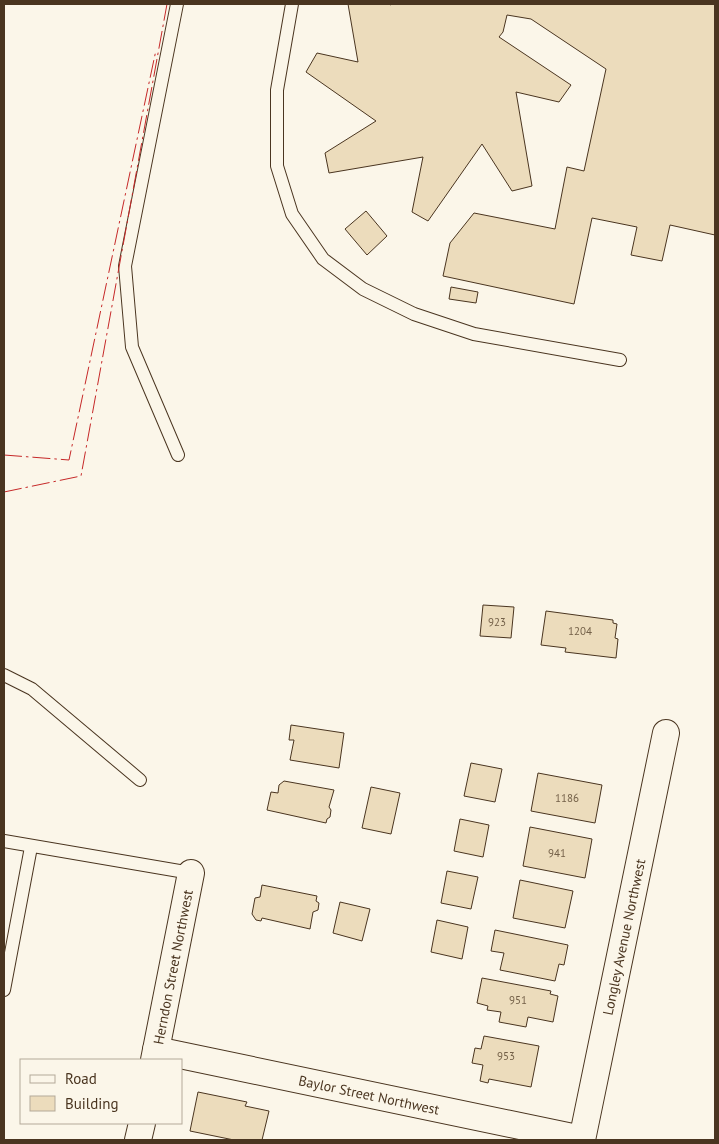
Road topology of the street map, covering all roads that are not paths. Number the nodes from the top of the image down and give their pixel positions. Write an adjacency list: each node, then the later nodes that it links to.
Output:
1 (177, 4): 4 (lane)
2 (292, 4): 3 (lane)
3 (620, 360)
4 (178, 455)
5 (4, 675): 7 (lane)
6 (666, 733): 16 (street, Longley Avenue Northwest)
7 (140, 780)
8 (4, 841): 9 (lane)
9 (31, 846): 10 (lane); 11 (lane)
10 (192, 873): 12 (street, Herndon Street Northwest)
11 (4, 990)
12 (155, 1055): 13 (street, Baylor Street Northwest)
13 (175, 1059)
14 (182, 1060): 16 (street, Baylor Street Northwest)
15 (142, 1124): 17 (street)
16 (582, 1139)
17 (138, 1140)

